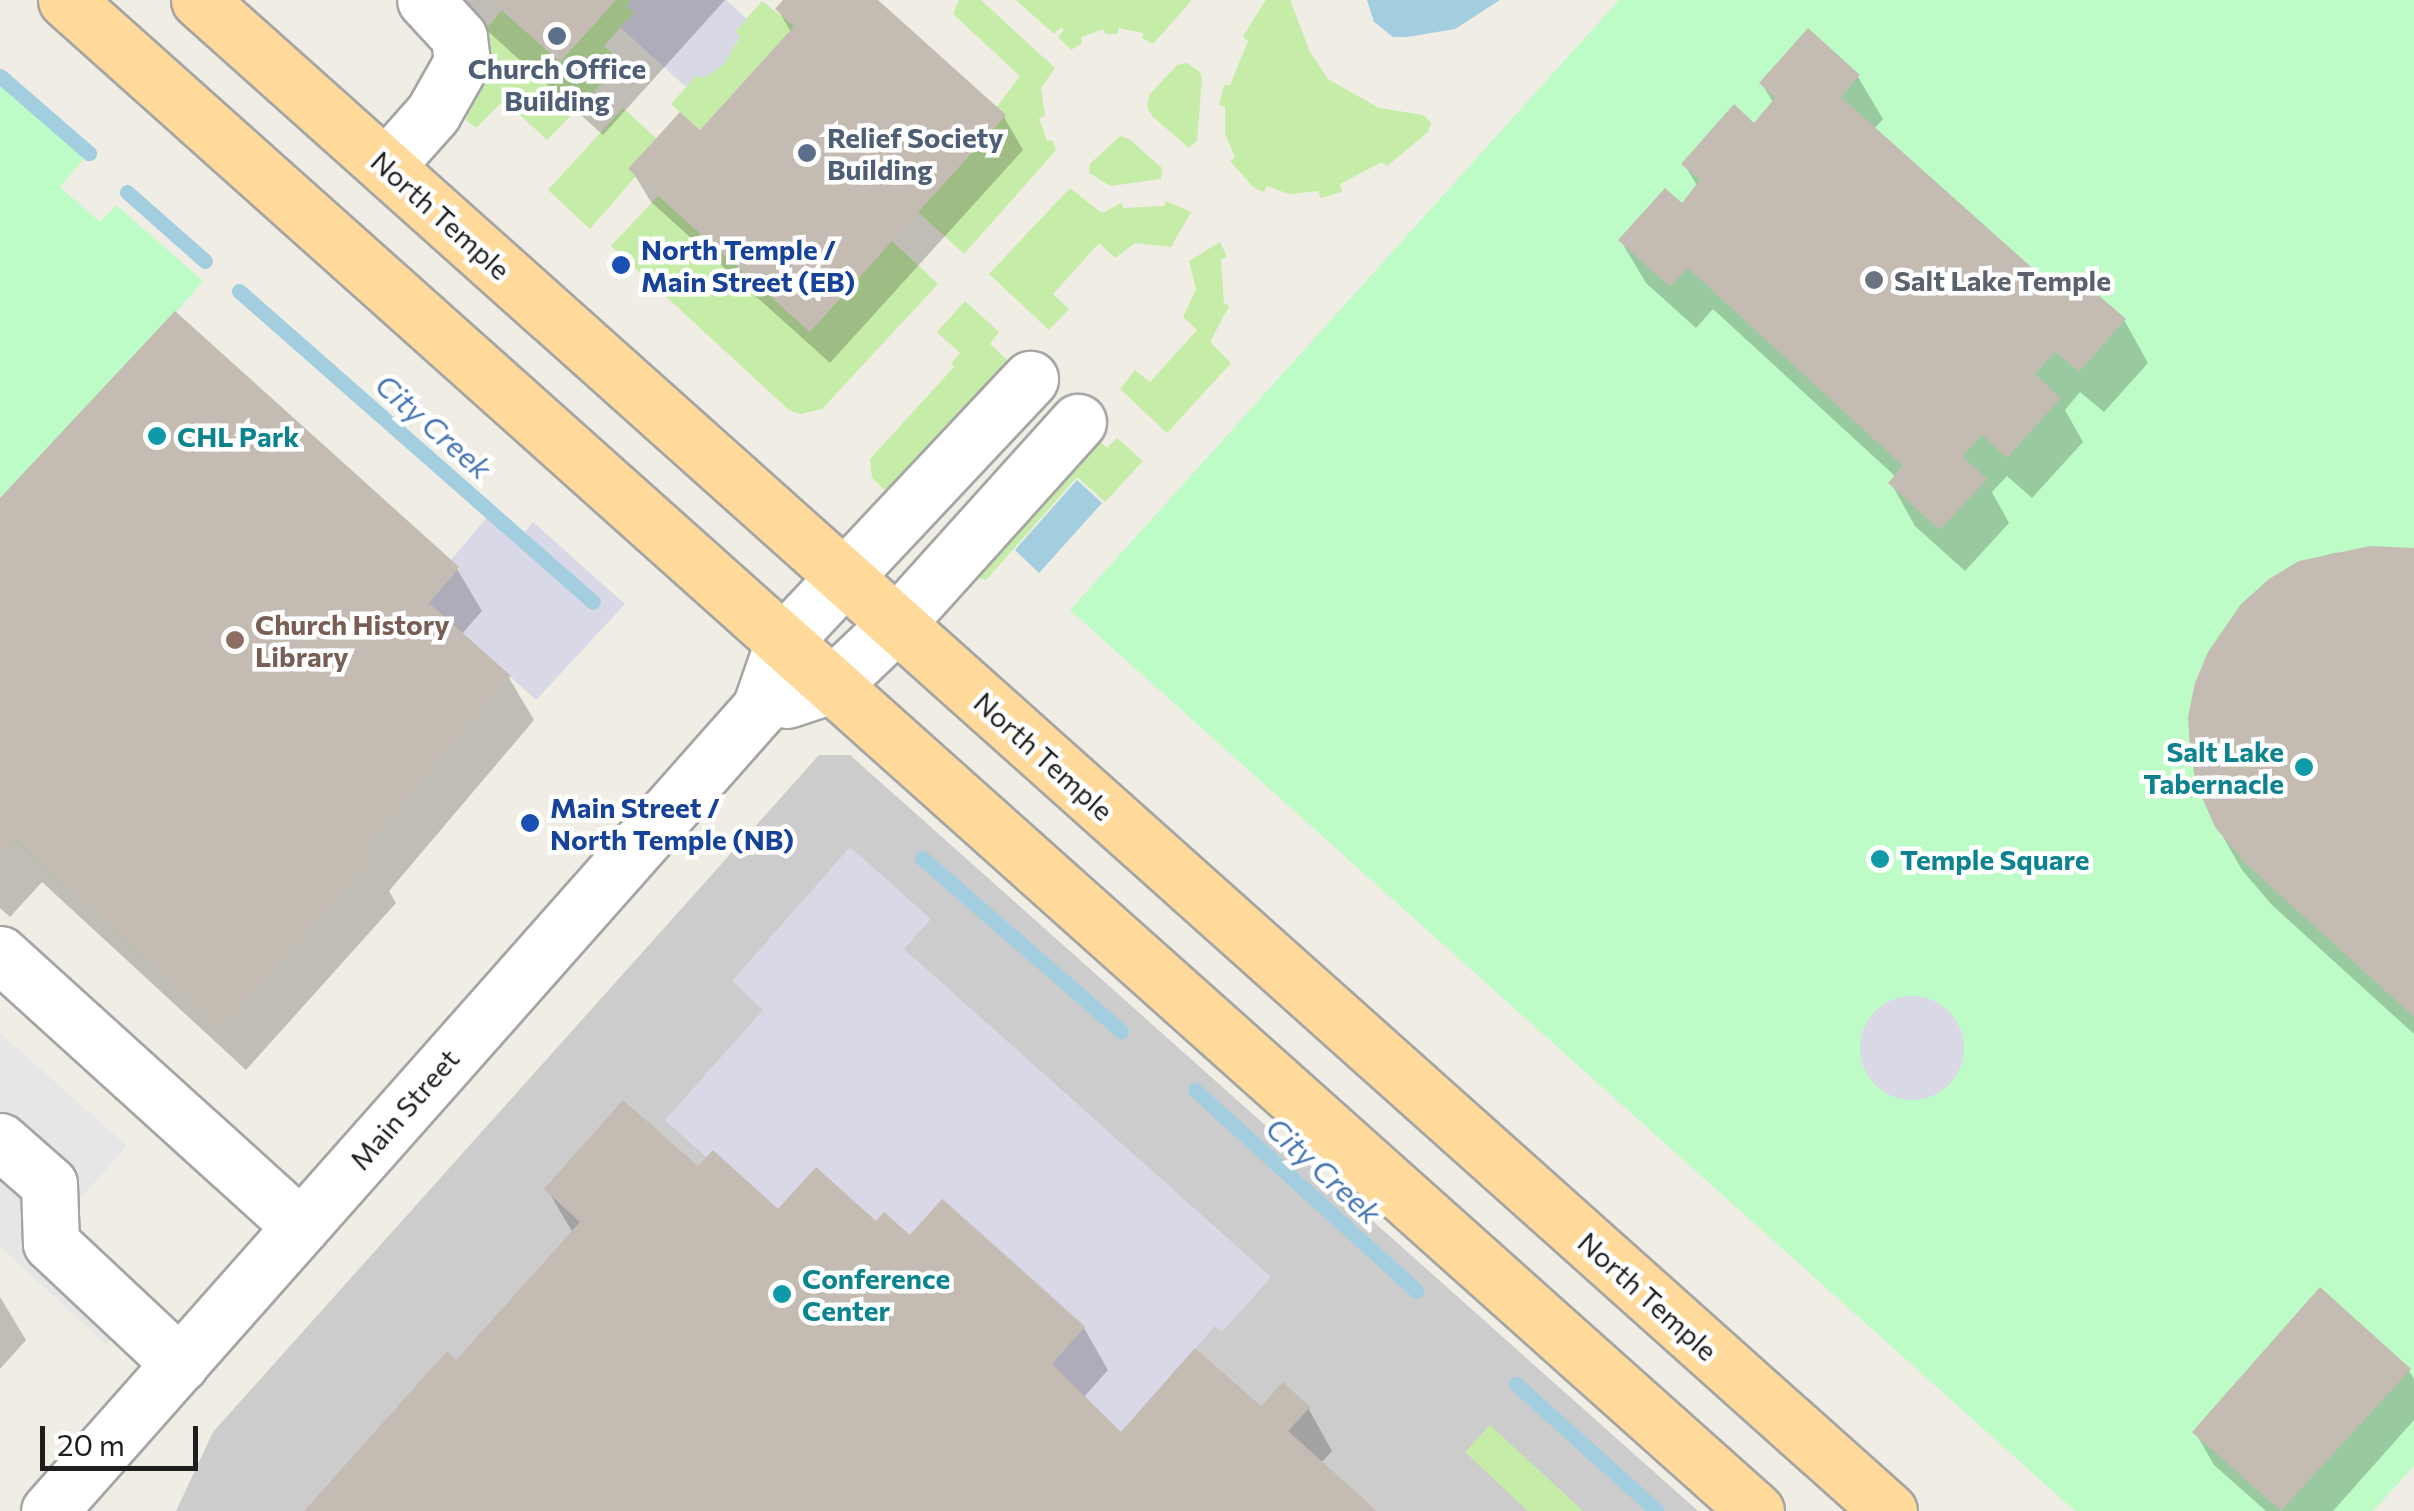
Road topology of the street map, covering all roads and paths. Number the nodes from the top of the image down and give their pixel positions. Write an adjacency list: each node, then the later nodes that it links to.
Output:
1 (66, 0): 9 (main road)
2 (199, 0): 4 (main road, North Temple)
3 (425, 0): 4 (street)
4 (386, 166): 7 (main road, North Temple)
5 (1030, 379): 7 (street, Main Street)
6 (1078, 422): 8 (street)
7 (846, 576): 8 (main road, North Temple); 9 (street, Main Street)
8 (896, 624): 10 (street); 18 (main road, North Temple)
9 (784, 642): 10 (main road); 11 (street, Main Street)
10 (832, 685): 11 (street); 17 (main road)
11 (760, 708): 14 (street, Main Street)
12 (0, 954): 14 (street)
13 (0, 1140): 15 (street)
14 (302, 1227): 15 (street, Main Street)
15 (180, 1364): 16 (street, Main Street)
16 (48, 1511)
17 (1756, 1511)
18 (1889, 1511)

